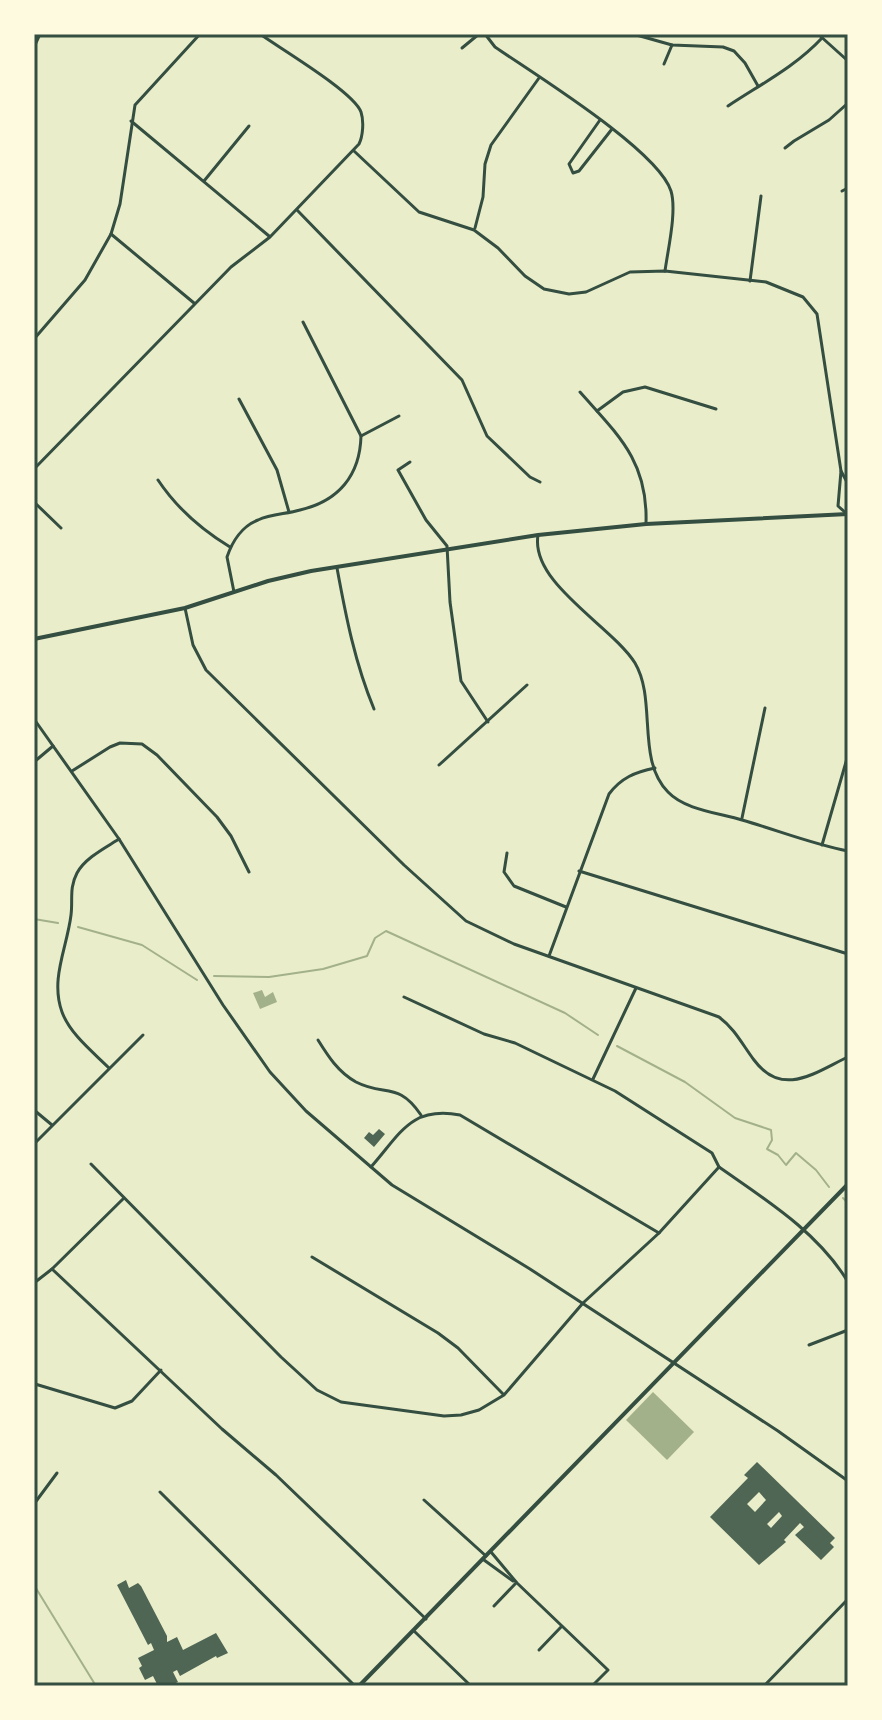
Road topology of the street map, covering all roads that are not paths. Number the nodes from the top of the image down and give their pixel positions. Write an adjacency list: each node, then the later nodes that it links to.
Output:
1 (40, 34): 9 (street)
2 (200, 34): 18 (street)
3 (260, 34): 22 (street)
4 (482, 34): 10 (street); 13 (street)
5 (633, 34): 8 (street)
6 (818, 34): 7 (street)
7 (822, 38): 11 (street); 14 (street)
8 (672, 45): 12 (street); 14 (street)
9 (34, 47)
10 (462, 48)
11 (848, 61)
12 (664, 64)
13 (539, 78): 17 (street); 28 (street)
14 (758, 86): 16 (street)
15 (848, 103): 21 (street)
16 (728, 106)
17 (600, 120): 20 (street); 20 (street)
18 (131, 121): 23 (street); 29 (street)
19 (249, 126): 23 (street)
20 (612, 129): 31 (street)
21 (785, 148)
22 (354, 151): 27 (street); 28 (street)
23 (204, 181): 30 (street)
24 (848, 188): 25 (street)
25 (842, 191)
26 (761, 196): 32 (street)
27 (297, 210): 30 (street); 46 (street)
28 (474, 230): 31 (street)
29 (111, 234): 33 (street); 35 (street)
30 (270, 237): 33 (street)
31 (665, 271): 32 (street)
32 (750, 281): 44 (street)
33 (195, 304): 43 (street)
34 (303, 322): 41 (street)
35 (34, 339)
36 (580, 392): 39 (street)
37 (239, 399): 49 (street)
38 (716, 409): 39 (street)
39 (597, 411): 51 (street)
40 (399, 416): 41 (street)
41 (361, 436): 49 (street)
42 (410, 462): 55 (street)
43 (34, 469)
44 (841, 471): 47 (street); 50 (street)
45 (158, 480): 54 (street)
46 (540, 482)
47 (848, 484)
48 (34, 502): 52 (street)
49 (290, 512): 54 (street)
50 (848, 514): 51 (street)
51 (646, 524): 53 (street)
52 (61, 528)
53 (538, 535): 55 (street); 69 (street)
54 (231, 547): 57 (street)
55 (447, 550): 56 (street); 64 (street)
56 (337, 568): 57 (street); 62 (street)
57 (234, 592): 58 (street)
58 (185, 608): 59 (street); 80 (street)
59 (34, 639)
60 (527, 685): 64 (street)
61 (765, 708): 71 (street)
62 (374, 709)
63 (34, 719): 65 (street)
64 (488, 722): 68 (street)
65 (53, 746): 67 (street); 70 (street)
66 (848, 755): 73 (street)
67 (34, 762)
68 (439, 765)
69 (655, 768): 71 (street); 76 (street)
70 (72, 771): 72 (street); 77 (street)
71 (742, 819): 73 (street)
72 (119, 839): 86 (street); 93 (street)
73 (822, 845): 74 (street)
74 (848, 851)
75 (507, 853): 78 (street)
76 (579, 871): 78 (street); 79 (street)
77 (249, 872)
78 (566, 907): 80 (street)
79 (848, 954)
80 (549, 956): 81 (street)
81 (636, 988): 85 (street); 87 (street)
82 (404, 997): 87 (street)
83 (143, 1035): 86 (street)
84 (318, 1040): 89 (street)
85 (848, 1057)
86 (109, 1068): 90 (street)
87 (592, 1080): 94 (street)
88 (34, 1110): 90 (street)
89 (421, 1115): 93 (street); 98 (street)
90 (52, 1125): 91 (street)
91 (34, 1144)
92 (91, 1164): 96 (street)
93 (371, 1167): 103 (street)
94 (719, 1167): 97 (street); 98 (street)
95 (848, 1184): 97 (street)
96 (125, 1197): 100 (street); 109 (street)
97 (804, 1230): 101 (street); 106 (street)
98 (659, 1233): 103 (street)
99 (312, 1257): 109 (street)
100 (52, 1269): 102 (street); 107 (street)
101 (848, 1282)
102 (34, 1283)
103 (583, 1303): 106 (street); 109 (street)
104 (848, 1330): 105 (street)
105 (809, 1345)
106 (674, 1364): 111 (street); 115 (street)
107 (161, 1370): 108 (street); 122 (street)
108 (35, 1384)
109 (504, 1395)
110 (57, 1473): 114 (street)
111 (848, 1481)
112 (160, 1492): 126 (street)
113 (424, 1500): 116 (street)
114 (34, 1504)
115 (491, 1552): 116 (street); 117 (street)
116 (485, 1558): 118 (street); 122 (street)
117 (497, 1560): 118 (street); 119 (street)
118 (493, 1565): 119 (street)
119 (517, 1583): 121 (street); 123 (street)
120 (848, 1599): 129 (street)
121 (494, 1606)
122 (426, 1619): 124 (street)
123 (562, 1626): 125 (street); 128 (street)
124 (414, 1631): 126 (street); 127 (street)
125 (539, 1650)
126 (357, 1686)
127 (471, 1686)
128 (592, 1686)
129 (764, 1686)

